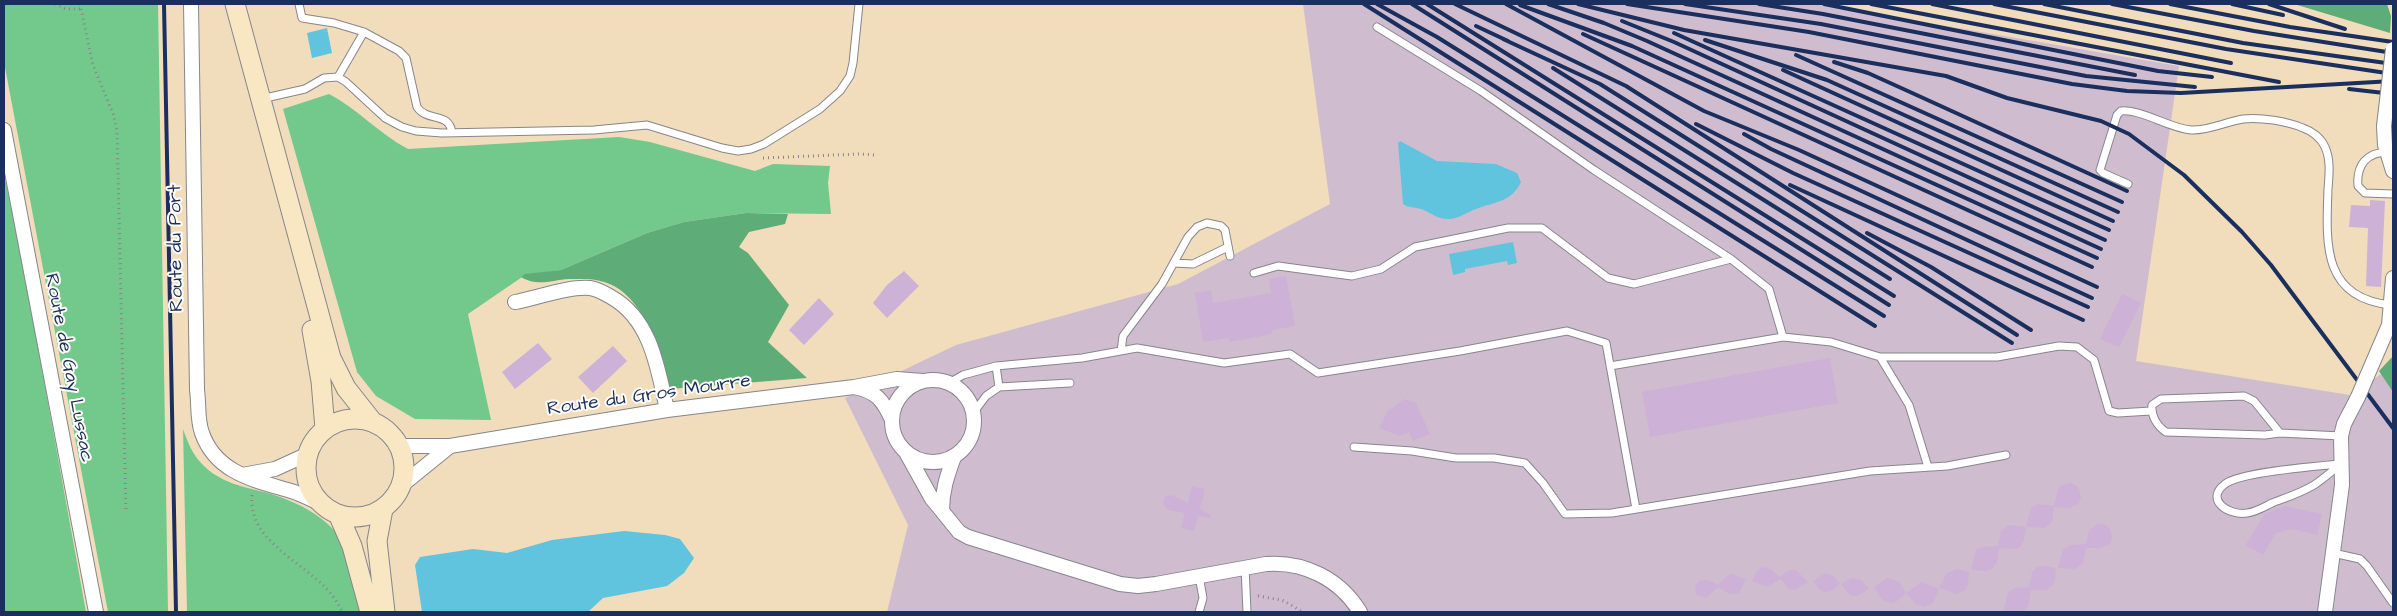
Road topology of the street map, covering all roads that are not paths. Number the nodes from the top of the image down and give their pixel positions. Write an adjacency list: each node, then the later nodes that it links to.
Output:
1 (191, 4): 53 (street, Route du Port)
2 (235, 4): 9 (street)
3 (299, 4): 6 (lane)
4 (859, 4): 11 (lane)
5 (1377, 27): 19 (lane)
6 (364, 32): 8 (lane); 11 (lane)
7 (2393, 49): 12 (street, bridge)
8 (338, 77): 9 (lane); 11 (lane)
9 (260, 100): 16 (street)
10 (4, 130): 63 (street, Route de Gay Lussac)
11 (452, 133)
12 (2390, 153): 13 (street); 15 (lane)
13 (2393, 171)
14 (2128, 184): 24 (lane)
15 (2393, 194)
16 (298, 242): 40 (street); 41 (street)
17 (1228, 247): 18 (lane); 20 (lane); 20 (lane)
18 (1230, 256)
19 (1732, 259): 21 (lane); 26 (lane)
20 (1174, 263): 27 (lane)
21 (1254, 273)
22 (2393, 278): 24 (street)
23 (515, 302): 36 (street)
24 (2391, 306): 25 (street)
25 (2391, 325): 43 (street, bridge)
26 (1783, 337): 28 (lane); 30 (lane)
27 (1121, 351): 29 (lane); 30 (lane)
28 (1880, 357): 37 (lane); 52 (lane)
29 (996, 366): 32 (lane); 34 (lane)
30 (1610, 366): 56 (lane)
31 (923, 381): 32 (street, Route du Gros Mourre); 35 (street, Route du Gros Mourre); 39 (street)
32 (949, 383): 38 (street)
33 (1070, 383): 34 (lane)
34 (999, 387): 38 (lane)
35 (854, 388): 36 (street, Route du Gros Mourre); 39 (street, Route du Gros Mourre)
36 (667, 410): 45 (street, Route du Gros Mourre)
37 (2151, 411): 42 (lane); 42 (lane)
38 (974, 412): 50 (street)
39 (892, 420): 47 (street, Route du Gros Mourre)
40 (372, 421): 41 (street); 44 (street)
41 (325, 429): 48 (street)
42 (2280, 432): 43 (lane)
43 (2341, 436): 51 (street)
44 (400, 446): 45 (street, Route du Gros Mourre); 54 (street)
45 (450, 446): 54 (street, Route du Gros Mourre)
46 (1354, 447): 56 (lane)
47 (907, 453): 50 (street); 58 (street, Route du Gros Mourre)
48 (308, 454): 53 (street); 57 (street)
49 (2006, 455): 52 (lane)
50 (954, 457): 58 (street)
51 (2341, 464): 51 (lane); 59 (street)
52 (1928, 467): 56 (lane)
53 (241, 475): 57 (street, Route du Port)
54 (402, 484): 55 (street)
55 (383, 509): 57 (street); 65 (street)
56 (1636, 509)
57 (330, 510): 64 (street)
58 (942, 511): 61 (street, Route du Gros Mourre)
59 (2333, 553): 62 (lane); 69 (street)
60 (1245, 567): 61 (street, Route du Gros Mourre); 67 (lane); 68 (street, Route du Gros Mourre)
61 (1199, 576): 66 (lane)
62 (2393, 603)
63 (96, 612)
64 (370, 612)
65 (386, 612)
66 (1199, 612)
67 (1247, 612)
68 (1360, 612)
69 (2325, 612)

